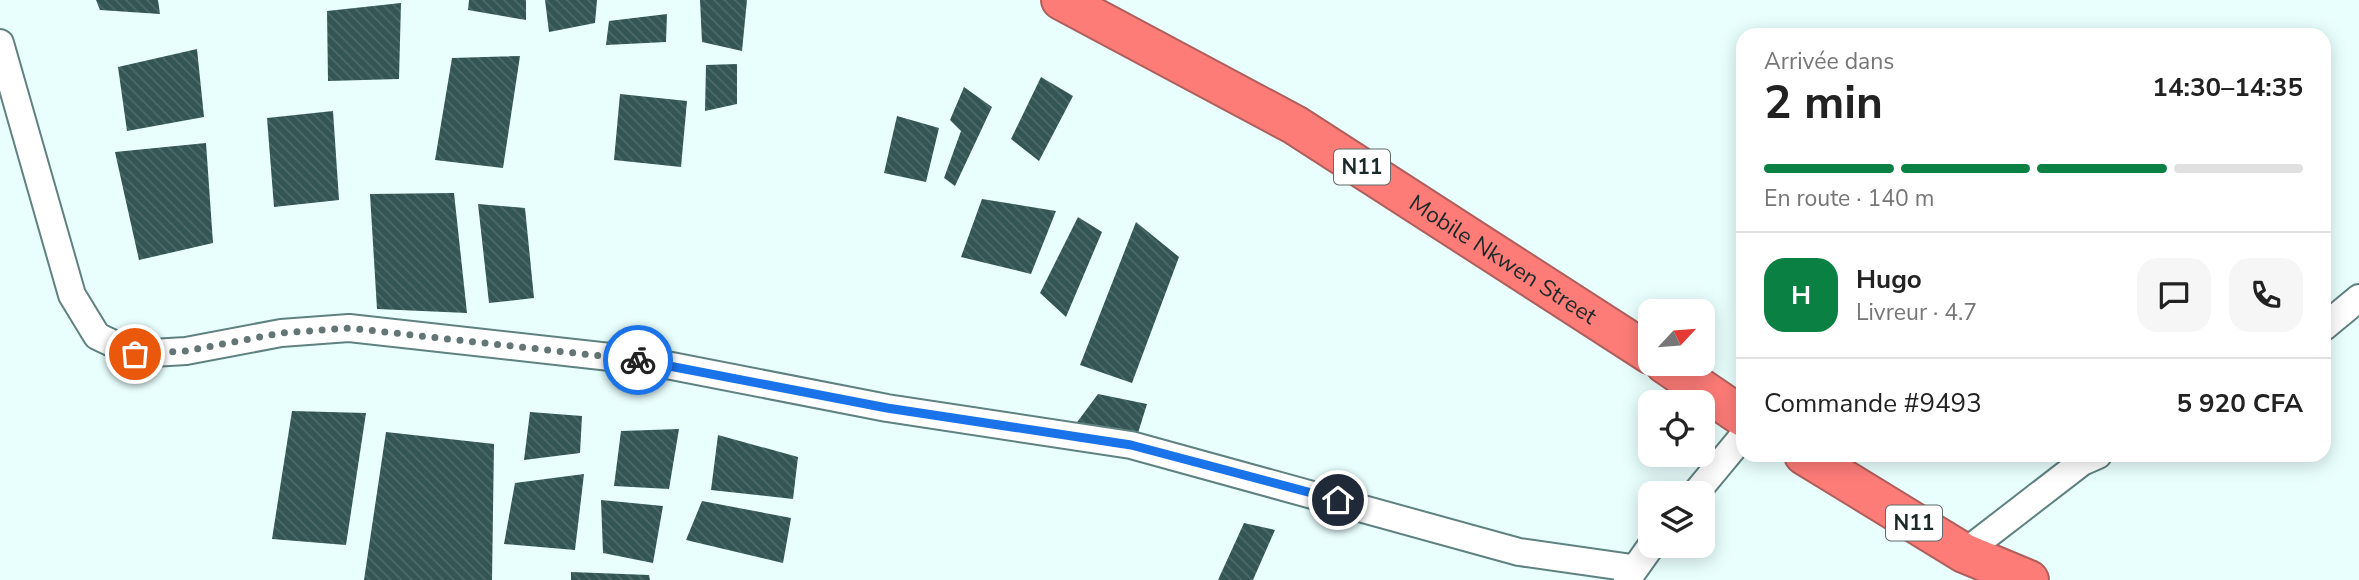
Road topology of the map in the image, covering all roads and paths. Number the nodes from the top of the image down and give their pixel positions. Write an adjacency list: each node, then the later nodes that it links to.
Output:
1 (1062, 0): 5 (highway, Mobile Nkwen Street / N11)
2 (0, 43): 14 (street)
3 (2359, 298): 4 (street)
4 (2331, 321)
5 (1638, 346)
6 (1683, 376): 7 (highway)
7 (1736, 412)
8 (1736, 444): 11 (street)
9 (1815, 462): 12 (highway, N11)
10 (2082, 462): 12 (street)
11 (1706, 481)
12 (1964, 553): 15 (highway, N11)
13 (1642, 558): 14 (street)
14 (1630, 574)
15 (2029, 580)

